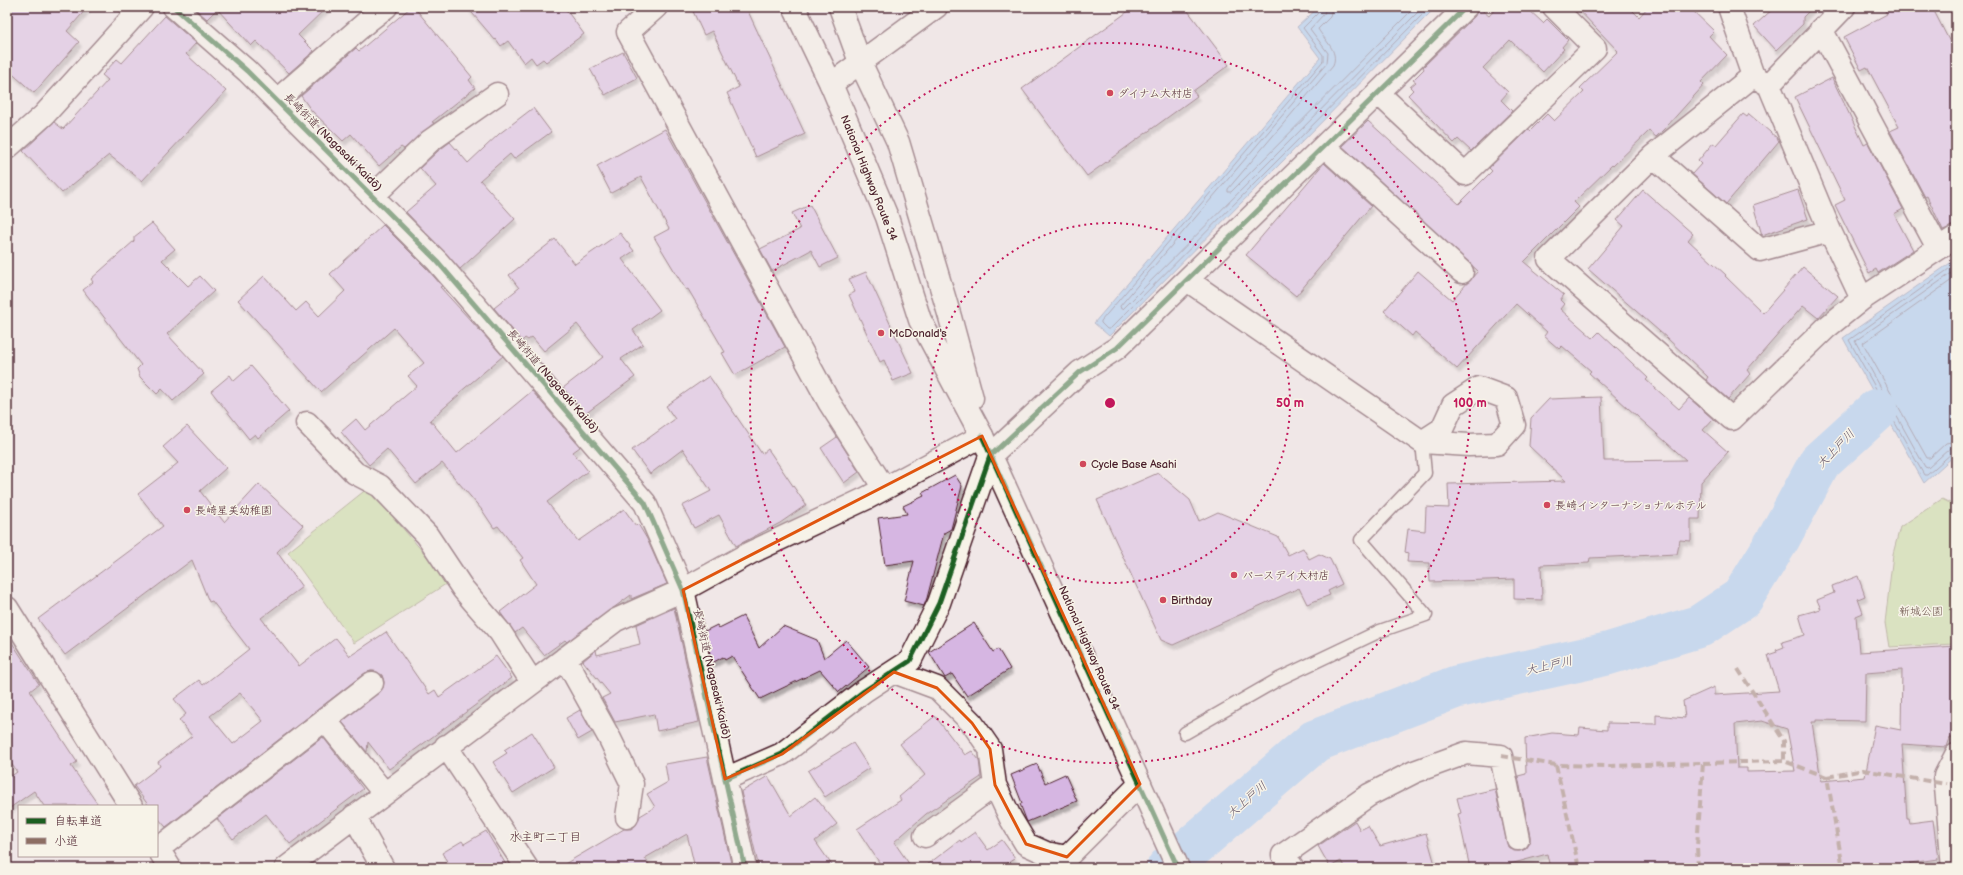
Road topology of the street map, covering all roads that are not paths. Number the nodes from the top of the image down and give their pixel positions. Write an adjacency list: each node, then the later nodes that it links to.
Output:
1 (142, 7): 20 (main road)
2 (174, 7): 18 (main road, 長崎街道 (Nagasaki Kaidō))
3 (386, 7): 18 (main road)
4 (656, 7): 33 (main road)
5 (794, 7): 15 (main road, National Highway Route 34)
6 (840, 7): 13 (main road, National Highway Route 34)
7 (936, 7): 13 (main road)
8 (1466, 7): 17 (main road)
9 (1554, 7): 17 (main road)
10 (1729, 7): 14 (main road)
11 (1844, 7): 12 (main road)
12 (1821, 29): 14 (main road); 25 (main road)
13 (860, 62): 15 (main road); 30 (main road, National Highway Route 34)
14 (1761, 81): 21 (main road); 23 (main road)
15 (831, 84): 30 (main road, National Highway Route 34)
16 (497, 94): 22 (main road)
17 (1378, 94): 19 (main road)
18 (277, 100): 22 (main road, 長崎街道 (Nagasaki Kaidō))
19 (1324, 146): 26 (main road); 27 (main road)
20 (7, 148)
21 (1653, 156): 23 (main road); 28 (main road)
22 (373, 196): 34 (main road, 長崎街道 (Nagasaki Kaidō))
23 (1830, 232): 28 (main road)
24 (1956, 237): 25 (main road)
25 (1938, 248): 28 (main road)
26 (1462, 272)
27 (1187, 280): 31 (main road); 32 (main road)
28 (1862, 299)
29 (307, 422): 38 (main road)
30 (982, 436): 32 (main road, National Highway Route 34); 33 (main road)
31 (1422, 442): 41 (lane)
32 (990, 456): 37 (main road); 46 (main road, National Highway Route 34)
33 (884, 488): 34 (main road)
34 (682, 590): 36 (main road); 44 (main road, 長崎街道 (Nagasaki Kaidō))
35 (7, 608): 48 (main road)
36 (565, 658): 38 (main road); 50 (main road)
37 (894, 672): 44 (main road); 45 (main road)
38 (532, 682): 42 (main road)
39 (372, 683): 40 (main road)
40 (325, 720): 47 (main road); 54 (main road)
41 (1185, 733)
42 (446, 746): 47 (main road); 58 (main road)
43 (1956, 755): 53 (main road)
44 (725, 779): 59 (main road, 長崎街道 (Nagasaki Kaidō))
45 (995, 786): 46 (main road); 51 (main road)
46 (1142, 789): 60 (main road, National Highway Route 34)
47 (384, 793): 49 (main road)
48 (130, 805)
49 (354, 816): 56 (main road); 57 (main road)
50 (627, 816)
51 (925, 836)
52 (1518, 839): 61 (main road)
53 (1954, 845): 62 (main road)
54 (158, 848): 55 (main road)
55 (170, 868)
56 (286, 868)
57 (383, 868)
58 (527, 868)
59 (745, 868)
60 (1178, 868)
61 (1293, 868)
62 (1953, 868)

